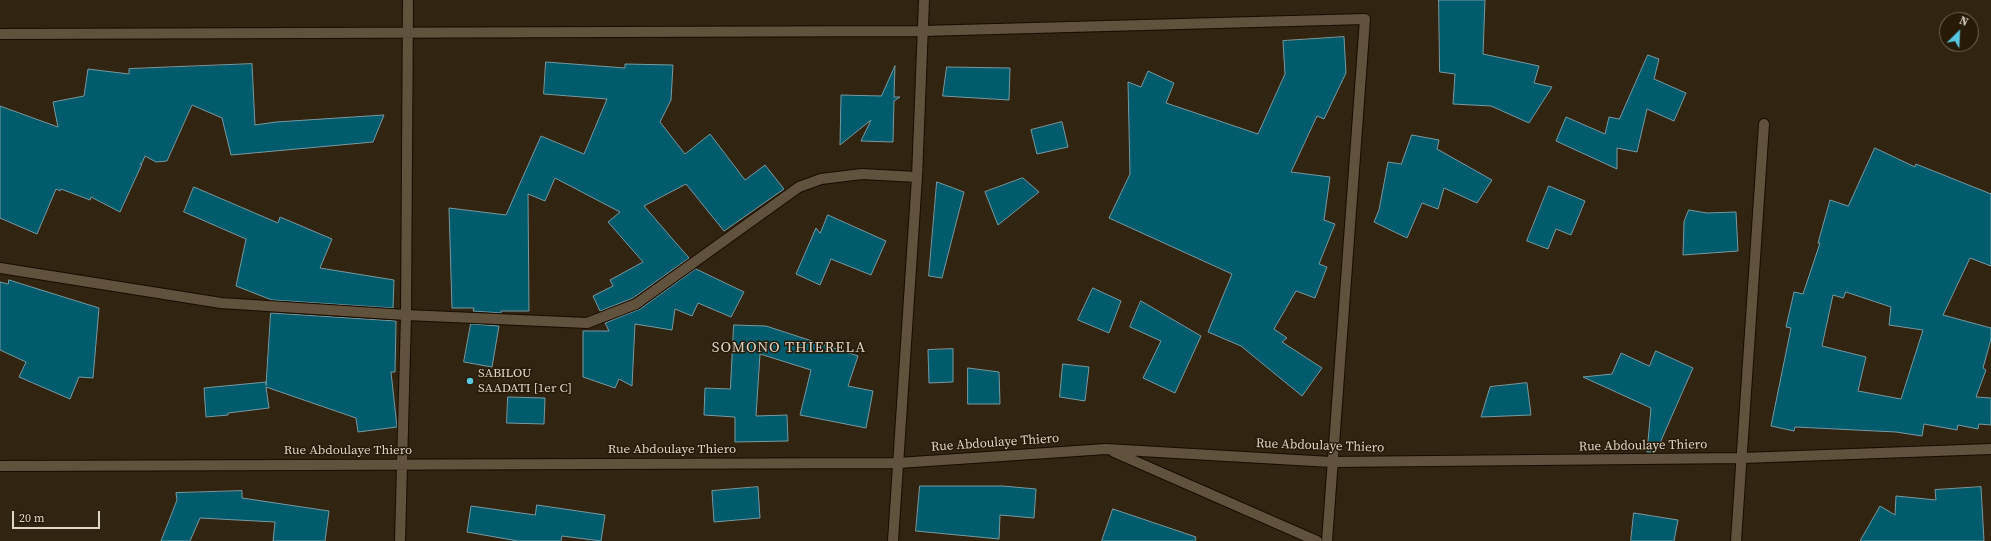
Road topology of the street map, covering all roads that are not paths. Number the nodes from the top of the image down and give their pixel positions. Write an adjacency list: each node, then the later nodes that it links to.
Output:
1 (408, 0): 4 (street)
2 (924, 0): 3 (street)
3 (922, 31): 4 (street); 7 (street); 13 (street)
4 (408, 33): 5 (street); 9 (street)
5 (0, 34)
6 (1764, 124): 12 (street)
7 (917, 177): 9 (street); 14 (street)
8 (0, 268): 9 (street)
9 (406, 316): 15 (street)
10 (1106, 449): 13 (street, Rue Abdoulaye Thiero); 14 (street, Rue Abdoulaye Thiero); 19 (street)
11 (1991, 449): 12 (street, Rue Abdoulaye Thiero)
12 (1742, 458): 13 (street, Rue Abdoulaye Thiero); 21 (street)
13 (1331, 462): 20 (street)
14 (898, 463): 15 (street, Rue Abdoulaye Thiero); 18 (street)
15 (401, 464): 16 (street, Rue Abdoulaye Thiero); 17 (street)
16 (0, 466)
17 (400, 541)
18 (893, 541)
19 (1317, 541)
20 (1327, 541)
21 (1736, 541)

